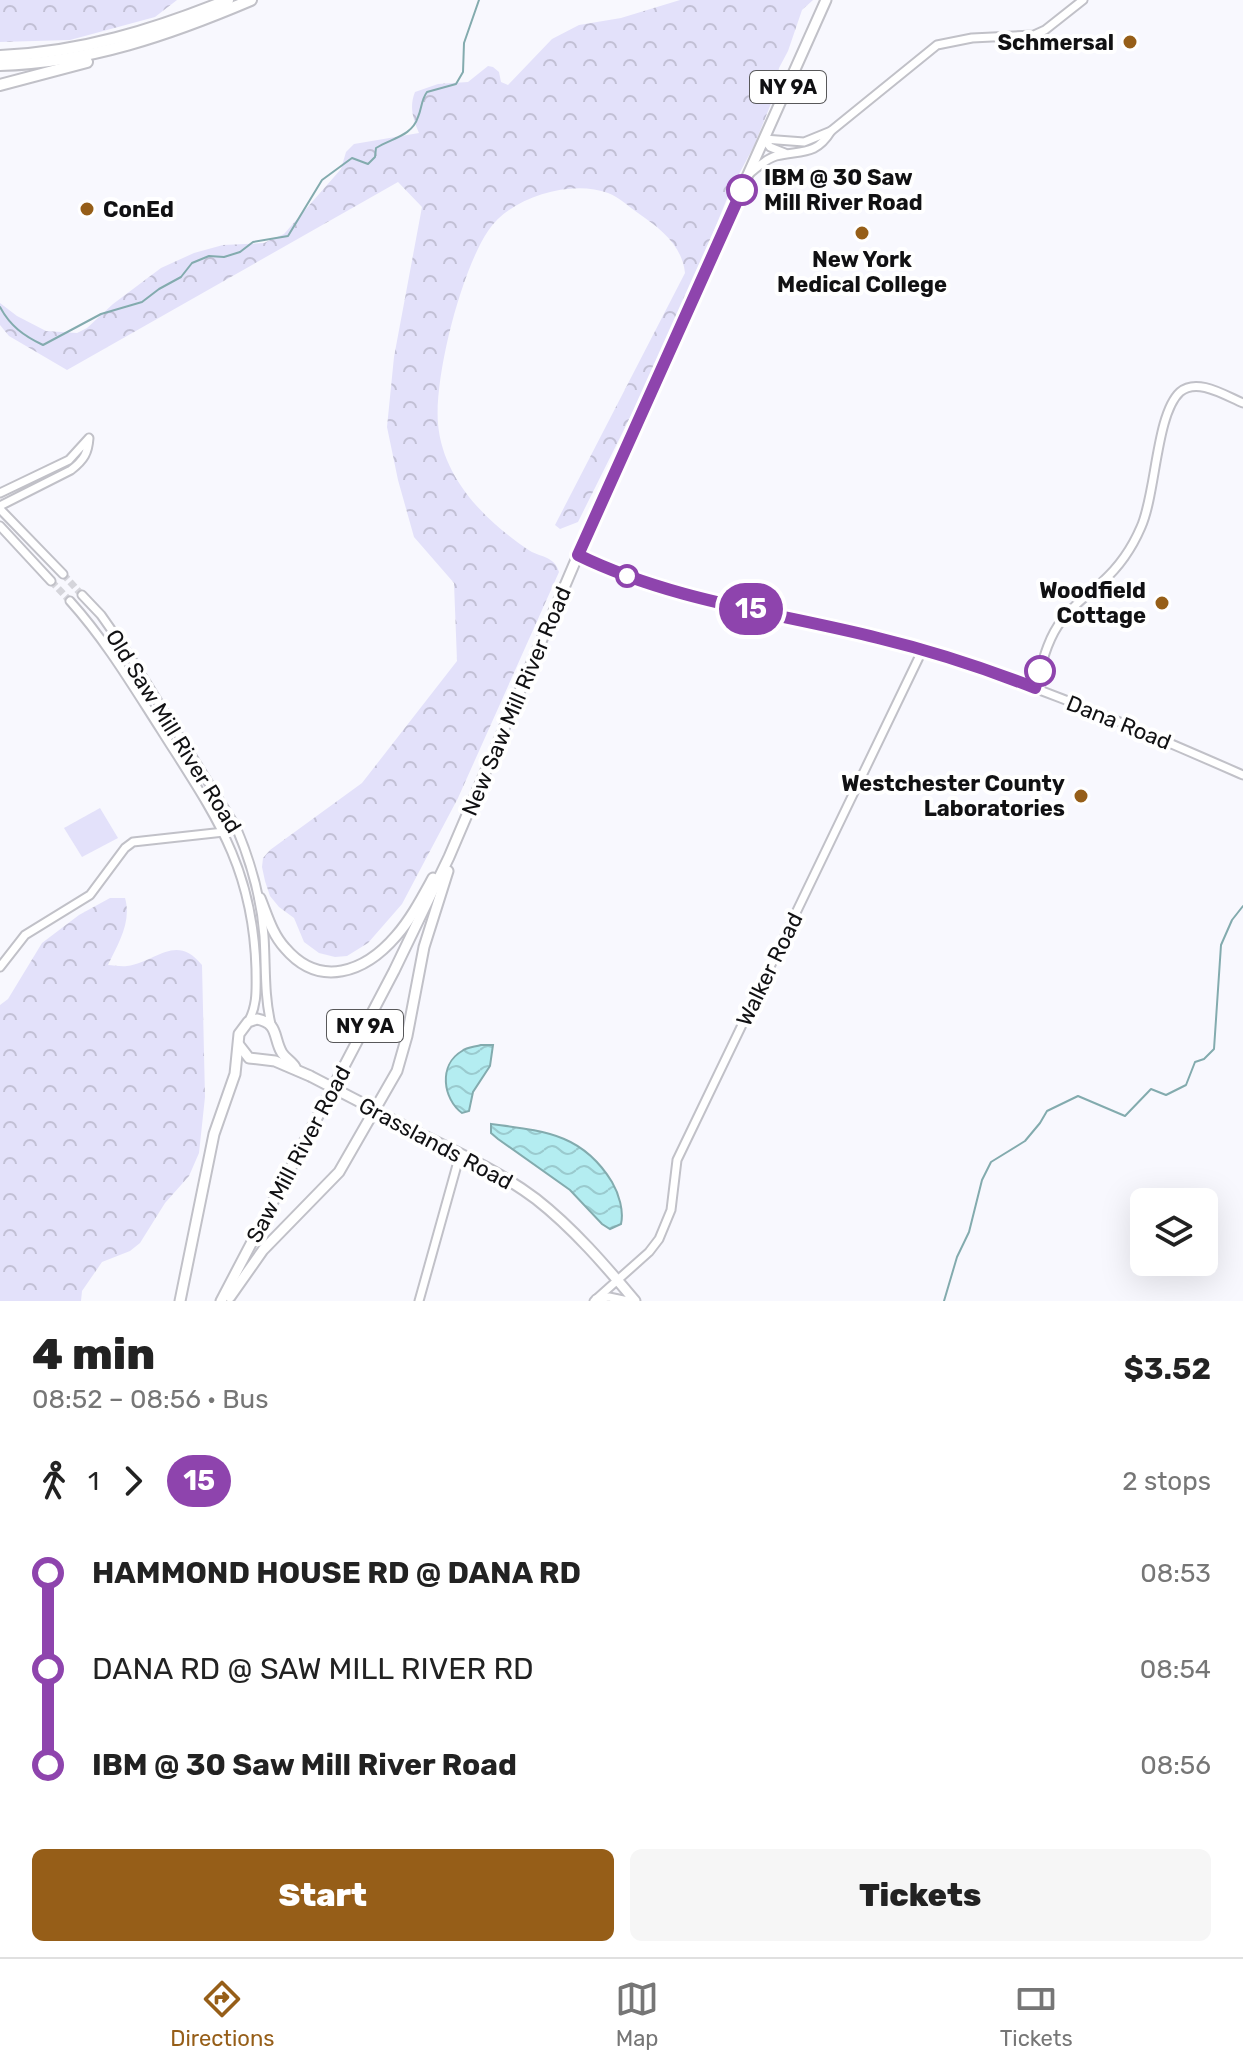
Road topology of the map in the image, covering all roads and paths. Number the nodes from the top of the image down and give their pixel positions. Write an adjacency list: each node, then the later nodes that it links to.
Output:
1 (228, 0): 6 (highway)
2 (251, 0): 5 (highway)
3 (826, 0): 10 (main road, NY 9A)
4 (1083, 0): 9 (street)
5 (153, 38): 7 (highway); 8 (highway)
6 (0, 56)
7 (0, 65)
8 (0, 85)
9 (831, 131): 10 (street); 11 (street)
10 (764, 139): 11 (street); 12 (main road, NY 9A)
11 (789, 155): 12 (street)
12 (749, 174): 17 (main road, New Saw Mill River Road / NY 9A)
13 (1243, 403): 23 (street)
14 (0, 493): 15 (street)
15 (0, 507): 18 (street)
16 (0, 526): 19 (street)
17 (578, 555): 22 (street, Dana Road); 27 (main road, New Saw Mill River Road / NY 9A)
18 (63, 574)
19 (51, 581)
20 (82, 595): 25 (street, Old Saw Mill River Road)
21 (70, 601): 26 (street, Old Saw Mill River Road)
22 (922, 651): 23 (street, Dana Road); 40 (street, Walker Road)
23 (1035, 688): 24 (street, Dana Road)
24 (1243, 775)
25 (236, 827): 26 (street); 28 (street, Old Saw Mill River Road)
26 (224, 832): 29 (street); 30 (street, Old Saw Mill River Road)
27 (459, 834): 28 (main road); 38 (main road); 43 (main road, Saw Mill River Road / NY 9A)
28 (260, 898): 31 (street, Old Saw Mill River Road)
29 (0, 967)
30 (248, 1022): 31 (main road); 33 (main road, Old Saw Mill River Road)
31 (271, 1024): 32 (main road, Old Saw Mill River Road)
32 (278, 1042): 34 (main road); 36 (main road, Old Saw Mill River Road)
33 (239, 1045): 35 (main road); 37 (main road, Old Saw Mill River Road)
34 (266, 1060): 35 (main road); 36 (main road)
35 (255, 1061): 37 (main road)
36 (295, 1067): 38 (main road, Grasslands Road, bridge)
37 (235, 1074): 42 (main road, Old Saw Mill River Road)
38 (375, 1111): 39 (main road, Grasslands Road); 43 (main road)
39 (463, 1156): 40 (main road, Grasslands Road); 44 (street)
40 (617, 1279): 41 (street, Walker Road); 46 (main road, Grasslands Road)
41 (595, 1300): 45 (street)
42 (180, 1301)
43 (224, 1301)
44 (419, 1301)
45 (628, 1301)
46 (635, 1301)

